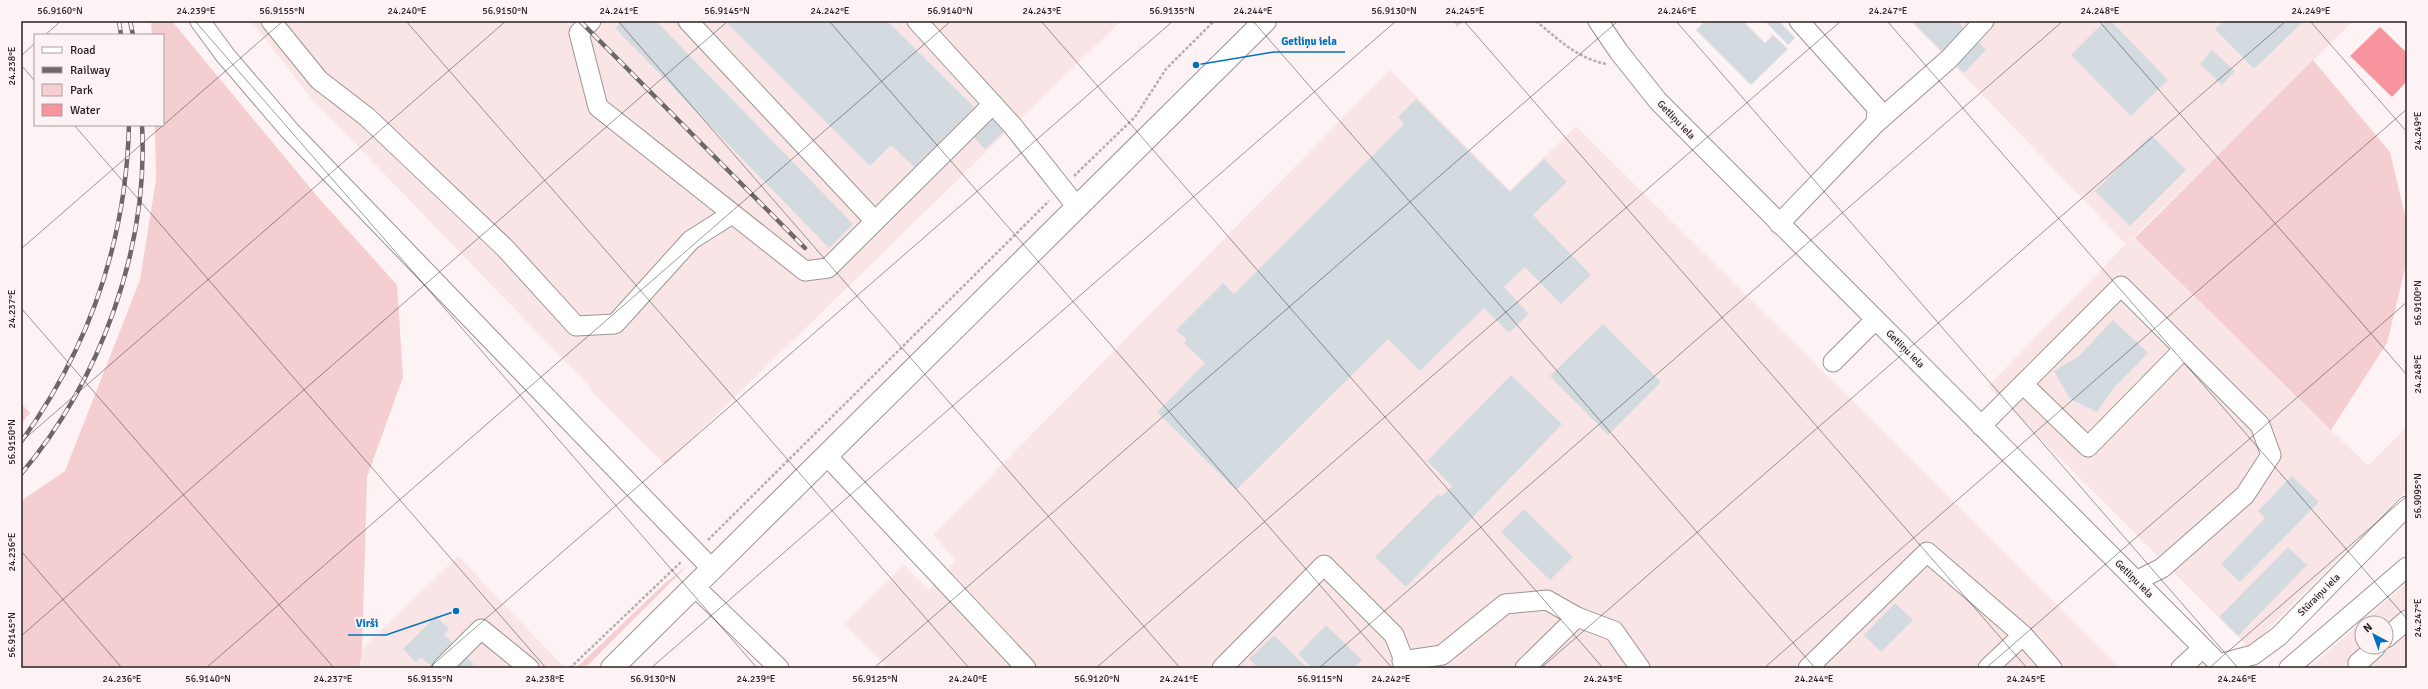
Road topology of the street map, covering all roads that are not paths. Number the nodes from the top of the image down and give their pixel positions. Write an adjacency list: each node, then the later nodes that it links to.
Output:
1 (200, 21): 24 (street)
2 (271, 21): 13 (street)
3 (591, 21): 13 (street)
4 (688, 21): 14 (street)
5 (917, 21): 10 (street)
6 (1265, 21): 12 (main road)
7 (1598, 21): 15 (street, Getliņu iela)
8 (1799, 21): 11 (street)
9 (1984, 21): 11 (street)
10 (993, 104): 12 (street); 14 (street)
11 (1876, 123): 15 (street)
12 (1077, 207): 21 (main road)
13 (732, 214): 14 (street)
14 (875, 221)
15 (1779, 224): 16 (street, Getliņu iela)
16 (1875, 320): 18 (street); 20 (street, Getliņu iela)
17 (2184, 349): 19 (street); 19 (street); 25 (street)
18 (1833, 362)
19 (2023, 384): 20 (street)
20 (1981, 426): 25 (street, Getliņu iela)
21 (827, 456): 24 (main road); 39 (street)
22 (2407, 506): 34 (street, Stūraiņu iela)
23 (2407, 567): 47 (street)
24 (712, 569): 26 (main road)
25 (2136, 581): 31 (street, Getliņu iela)
26 (694, 586): 37 (main road); 38 (street)
27 (1577, 617): 33 (street); 41 (street); 42 (street)
28 (2407, 620): 29 (street)
29 (2394, 631)
30 (2023, 635): 43 (street); 44 (street); 45 (street)
31 (2203, 648): 34 (street, Getliņu iela); 46 (street)
32 (2366, 655): 48 (street)
33 (1404, 664): 40 (street)
34 (2221, 666)
35 (442, 668): 36 (street)
36 (529, 668)
37 (612, 668)
38 (779, 668)
39 (1026, 668)
40 (1222, 668)
41 (1525, 668)
42 (1640, 668)
43 (1808, 668)
44 (1988, 668)
45 (2052, 668)
46 (2181, 668)
47 (2289, 668)
48 (2359, 668)

